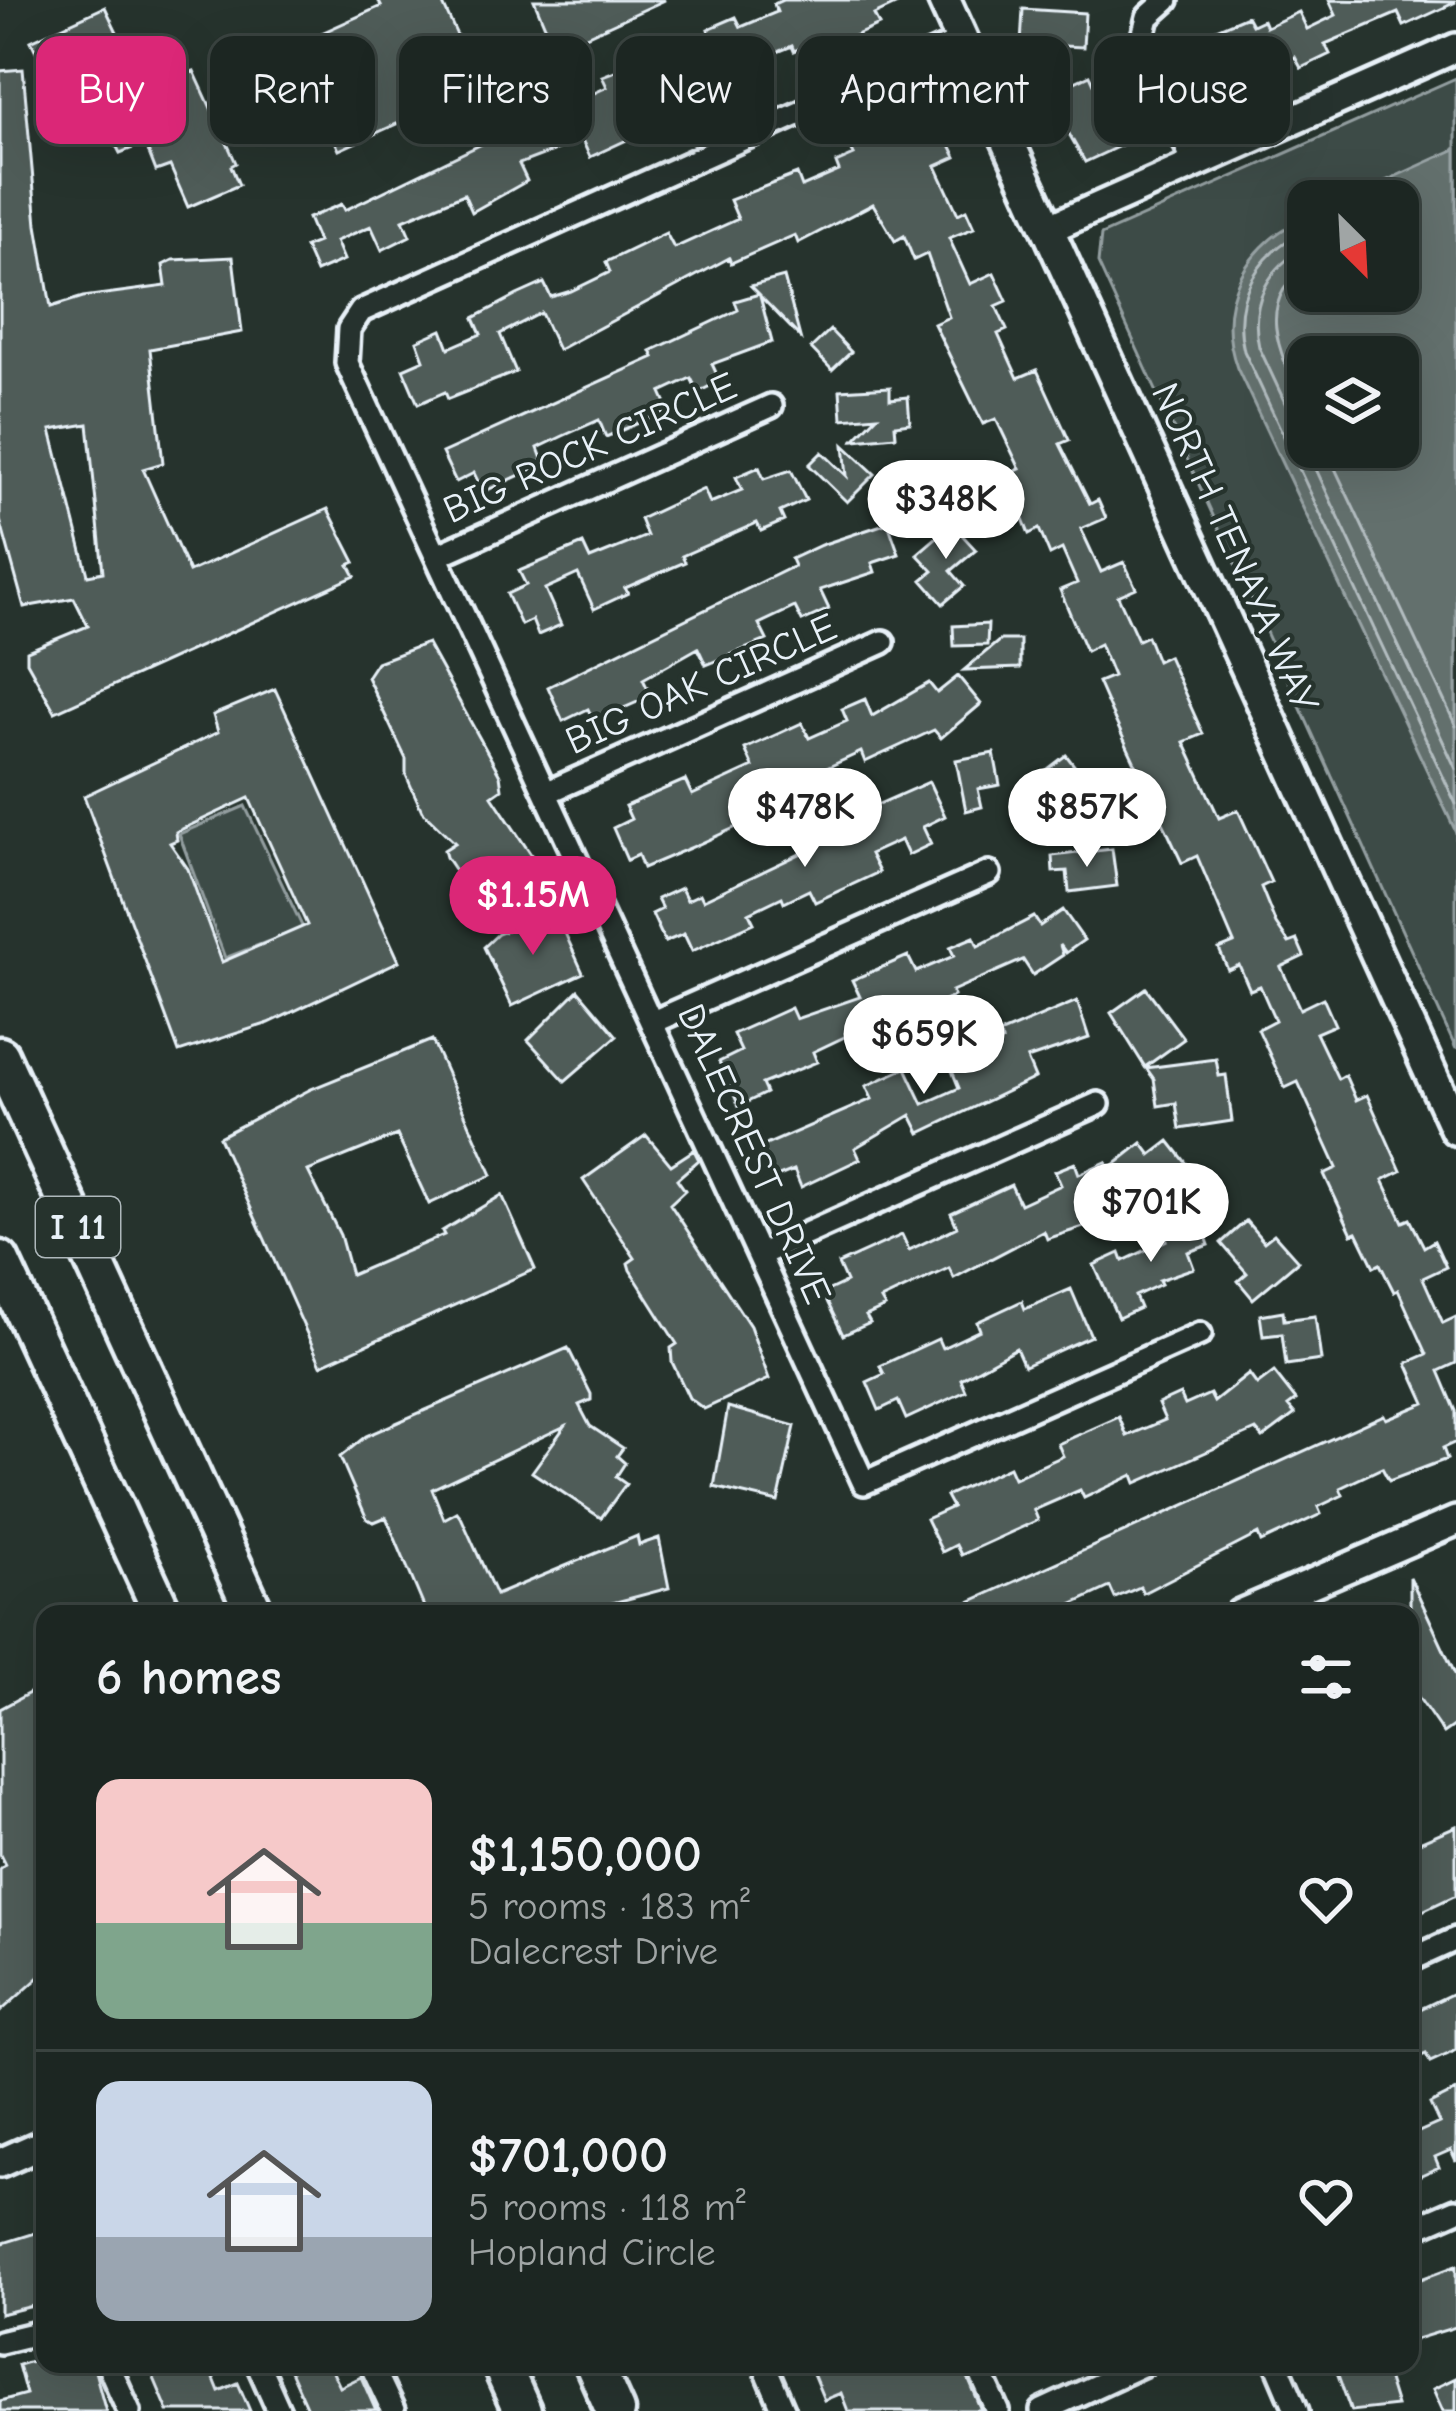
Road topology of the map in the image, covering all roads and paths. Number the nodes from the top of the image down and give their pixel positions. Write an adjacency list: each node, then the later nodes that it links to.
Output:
1 (944, 0): 3 (main road, NORTH TENAYA WAY)
2 (1167, 0): 7 (street)
3 (960, 36)
4 (1456, 48): 7 (street)
5 (798, 114): 10 (street, DALECREST DRIVE)
6 (1009, 144): 8 (main road, NORTH TENAYA WAY)
7 (1195, 164): 8 (street)
8 (1048, 229): 17 (main road, NORTH TENAYA WAY)
9 (771, 406): 10 (street, BIG ROCK CIRCLE)
10 (439, 555): 12 (street, DALECREST DRIVE)
11 (883, 642): 12 (street, BIG OAK CIRCLE)
12 (548, 792): 14 (street, DALECREST DRIVE)
13 (989, 873): 14 (street)
14 (655, 1021): 18 (street, DALECREST DRIVE)
15 (0, 1056): 23 (highway, I 11)
16 (1098, 1104): 18 (street)
17 (1456, 1129)
18 (759, 1255): 20 (street, DALECREST DRIVE)
19 (0, 1261): 22 (highway, I 11)
20 (1200, 1334)
21 (1455, 1524): 24 (street)
22 (159, 1605)
23 (251, 1605)
24 (1262, 1605)
25 (1456, 1940): 26 (street)
26 (1419, 1956)
27 (36, 2147): 28 (street)
28 (0, 2163)
29 (1456, 2210): 30 (street)
30 (1419, 2226)
31 (36, 2333): 32 (street)
32 (0, 2342)
33 (113, 2373): 42 (street)
34 (262, 2373): 43 (street)
35 (375, 2373): 44 (street)
36 (505, 2373): 45 (highway)
37 (598, 2373): 46 (highway)
38 (768, 2373): 47 (street)
39 (981, 2373): 48 (street)
40 (1121, 2373): 49 (street)
41 (1280, 2373): 50 (street)
42 (129, 2411)
43 (279, 2411)
44 (393, 2411)
45 (522, 2411)
46 (615, 2411)
47 (784, 2411)
48 (998, 2411)
49 (1042, 2411)
50 (1297, 2411)

